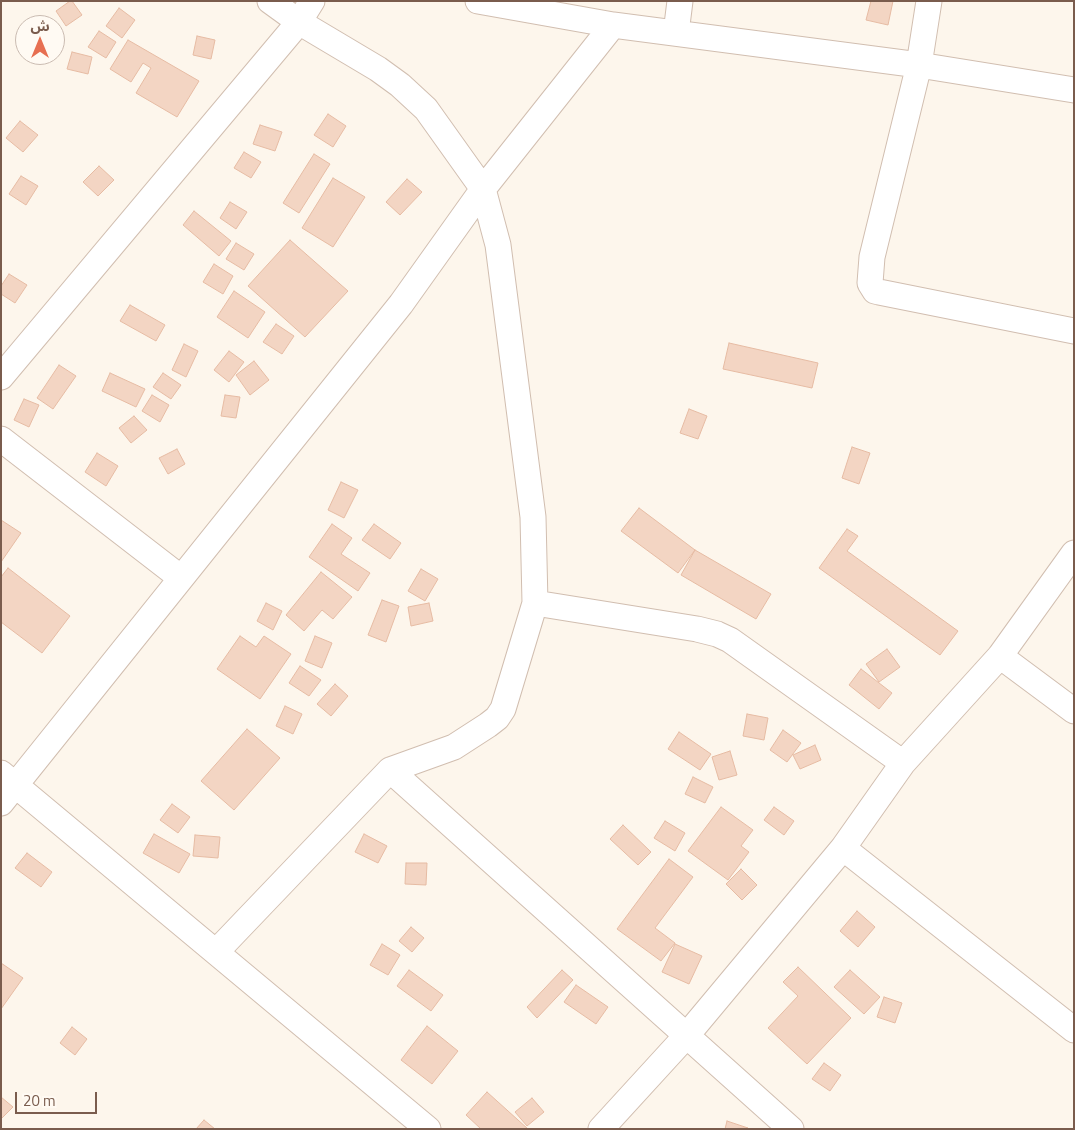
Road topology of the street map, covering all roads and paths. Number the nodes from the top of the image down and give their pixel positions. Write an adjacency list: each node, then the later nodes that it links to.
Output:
1 (270, 1): 6 (street)
2 (312, 1): 6 (street)
3 (478, 1): 7 (street)
4 (680, 1): 8 (street)
5 (929, 1): 9 (street)
6 (299, 22): 11 (street); 13 (street)
7 (613, 25): 8 (street); 11 (street)
8 (676, 33): 9 (street)
9 (919, 65): 10 (street); 12 (street)
10 (1074, 90)
11 (483, 189): 16 (street); 17 (street)
12 (1074, 331)
13 (1, 377)
14 (1, 439): 16 (street)
15 (1074, 553): 18 (street)
16 (181, 578): 22 (street)
17 (535, 603): 20 (street); 21 (street)
18 (1000, 656): 19 (street); 20 (street)
19 (1074, 711)
20 (903, 763): 23 (street)
21 (390, 770): 24 (street); 26 (street)
22 (6, 787): 24 (street)
23 (843, 848): 25 (street); 26 (street)
24 (216, 952): 27 (street)
25 (1074, 1030)
26 (687, 1035): 28 (street); 29 (street)
27 (428, 1129)
28 (601, 1129)
29 (792, 1129)

